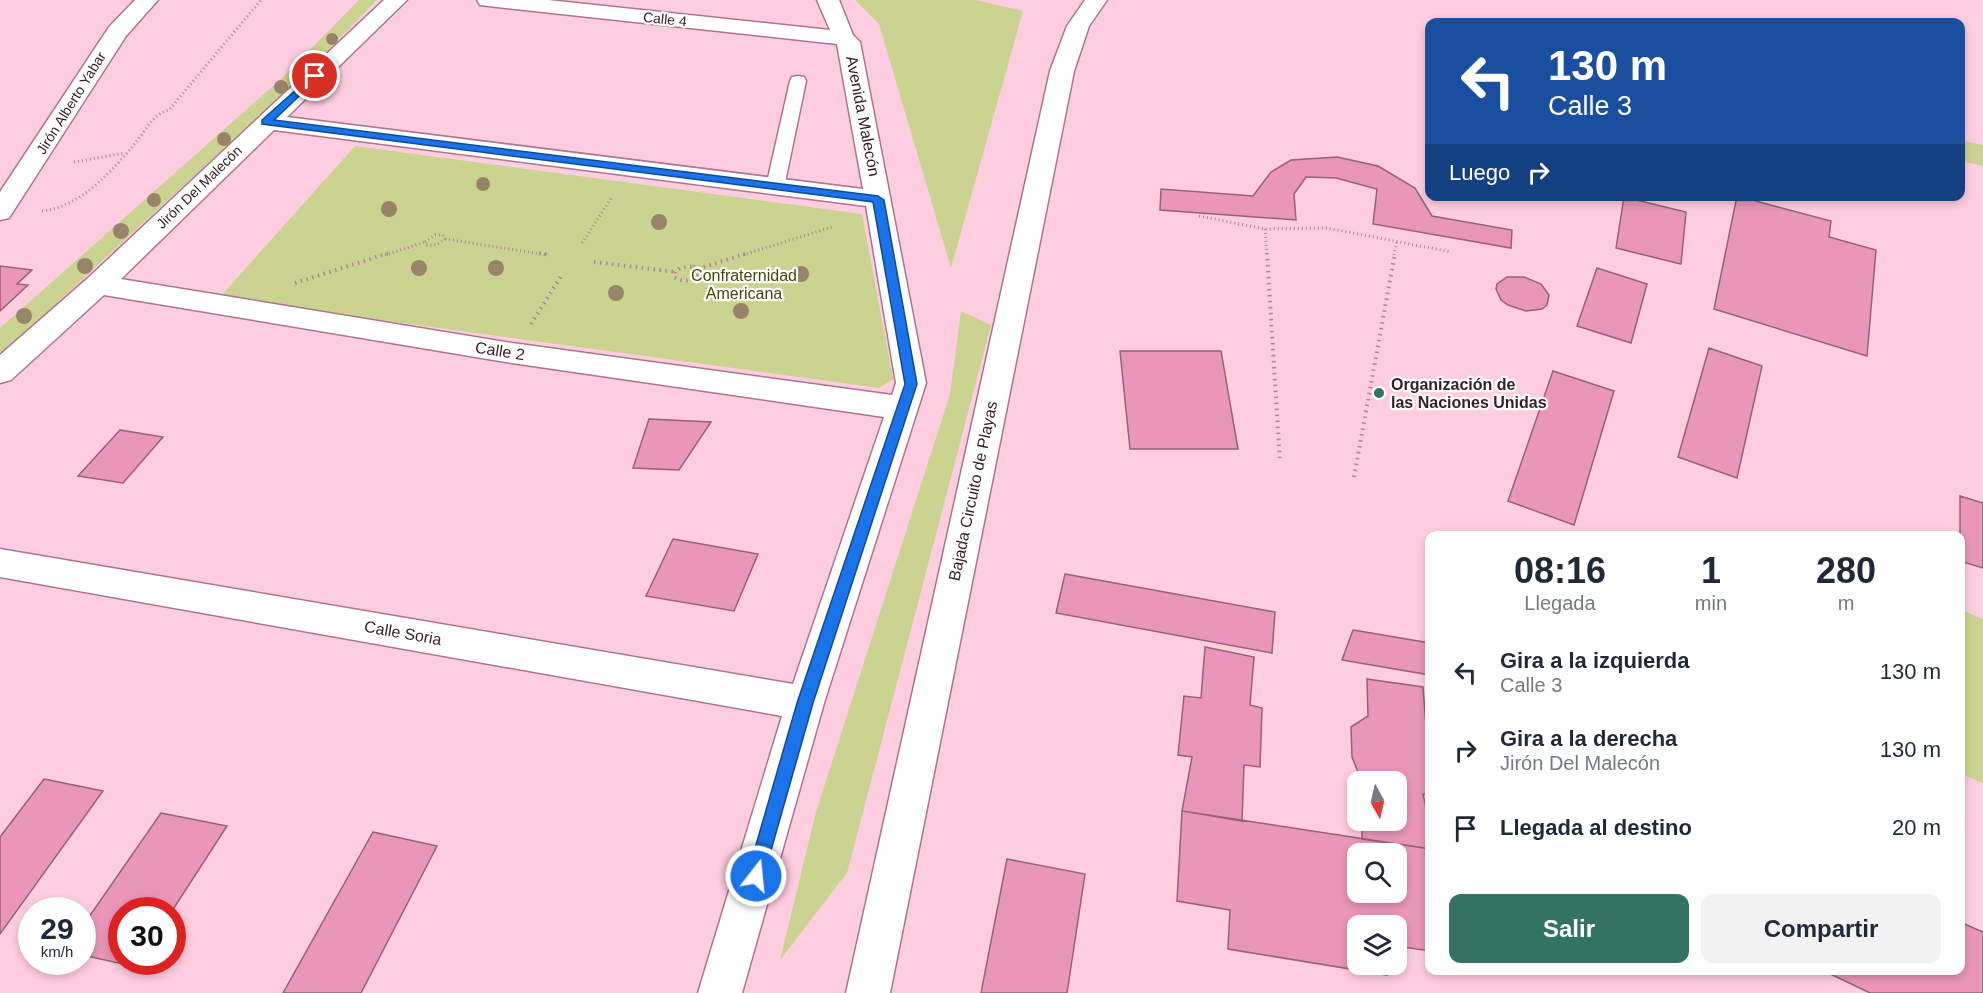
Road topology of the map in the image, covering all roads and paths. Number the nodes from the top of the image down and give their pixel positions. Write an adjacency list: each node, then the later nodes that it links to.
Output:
1 (147, 0): 11 (street, Jirón Alberto Yabar)
2 (261, 0): 10 (path)
3 (396, 0): 9 (street, Jirón Del Malecón)
4 (488, 0): 7 (street, Calle 4)
5 (828, 0): 7 (street, Avenida Malecón)
6 (1096, 0): 38 (street, Bajada Circuito de Playas)
7 (843, 38): 14 (street, Avenida Malecón)
8 (798, 81): 13 (lane)
9 (266, 122): 12 (street); 30 (street, Jirón Del Malecón)
10 (126, 153): 11 (path); 15 (path)
11 (29, 169): 16 (street, Jirón Alberto Yabar)
12 (630, 169): 13 (street); 22 (path)
13 (775, 187): 14 (street)
14 (879, 206): 26 (path); 33 (street, Avenida Malecón)
15 (37, 211)
16 (0, 212)
17 (1199, 216): 18 (path)
18 (1265, 229): 20 (path); 34 (path)
19 (445, 239): 21 (path); 21 (path); 24 (path)
20 (1397, 241): 23 (path); 35 (path)
21 (425, 242): 29 (path)
22 (582, 243)
23 (1450, 252)
24 (550, 255)
25 (594, 261): 27 (path)
26 (698, 269): 27 (path); 27 (path)
27 (675, 272)
28 (563, 273): 31 (path)
29 (295, 284)
30 (98, 285): 31 (street, Calle 2); 32 (street, Jirón Del Malecón)
31 (512, 353): 33 (street, Calle 2)
32 (0, 372)
33 (903, 408): 37 (street, Avenida Malecón)
34 (1280, 462)
35 (1354, 477)
36 (0, 562): 37 (street, Calle Soria)
37 (805, 703): 39 (street, Avenida Malecón)
38 (867, 991)
39 (720, 993)

